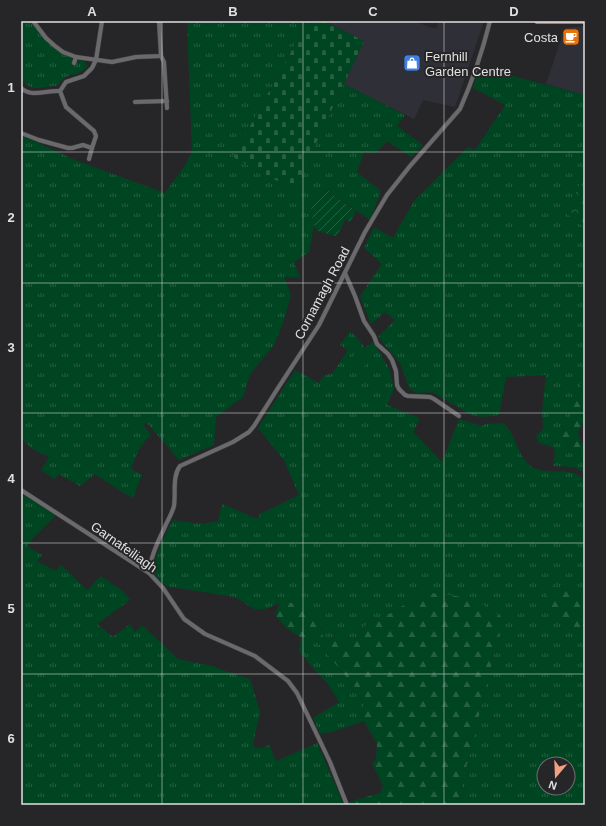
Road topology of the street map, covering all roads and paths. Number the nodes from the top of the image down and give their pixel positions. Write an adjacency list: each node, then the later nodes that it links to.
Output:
1 (33, 21): 8 (street)
2 (102, 21): 9 (street)
3 (159, 21): 7 (street)
4 (490, 21): 19 (street, Cornamagh Road)
5 (537, 21): 6 (main road)
6 (585, 21)
7 (161, 56): 9 (street); 13 (street)
8 (76, 57): 9 (street); 10 (street)
9 (96, 60): 12 (street)
10 (74, 63)
11 (21, 88): 12 (street)
12 (60, 91): 17 (street)
13 (167, 101): 14 (street); 15 (street)
14 (135, 102)
15 (167, 108)
16 (21, 133): 17 (street)
17 (92, 148): 18 (street)
18 (89, 159)
19 (345, 273): 20 (street); 22 (street, Cornamagh Road)
20 (459, 416)
21 (21, 490): 22 (street, Garnafeiliagh)
22 (149, 573): 23 (street, Garnafeiliagh)
23 (347, 805)

